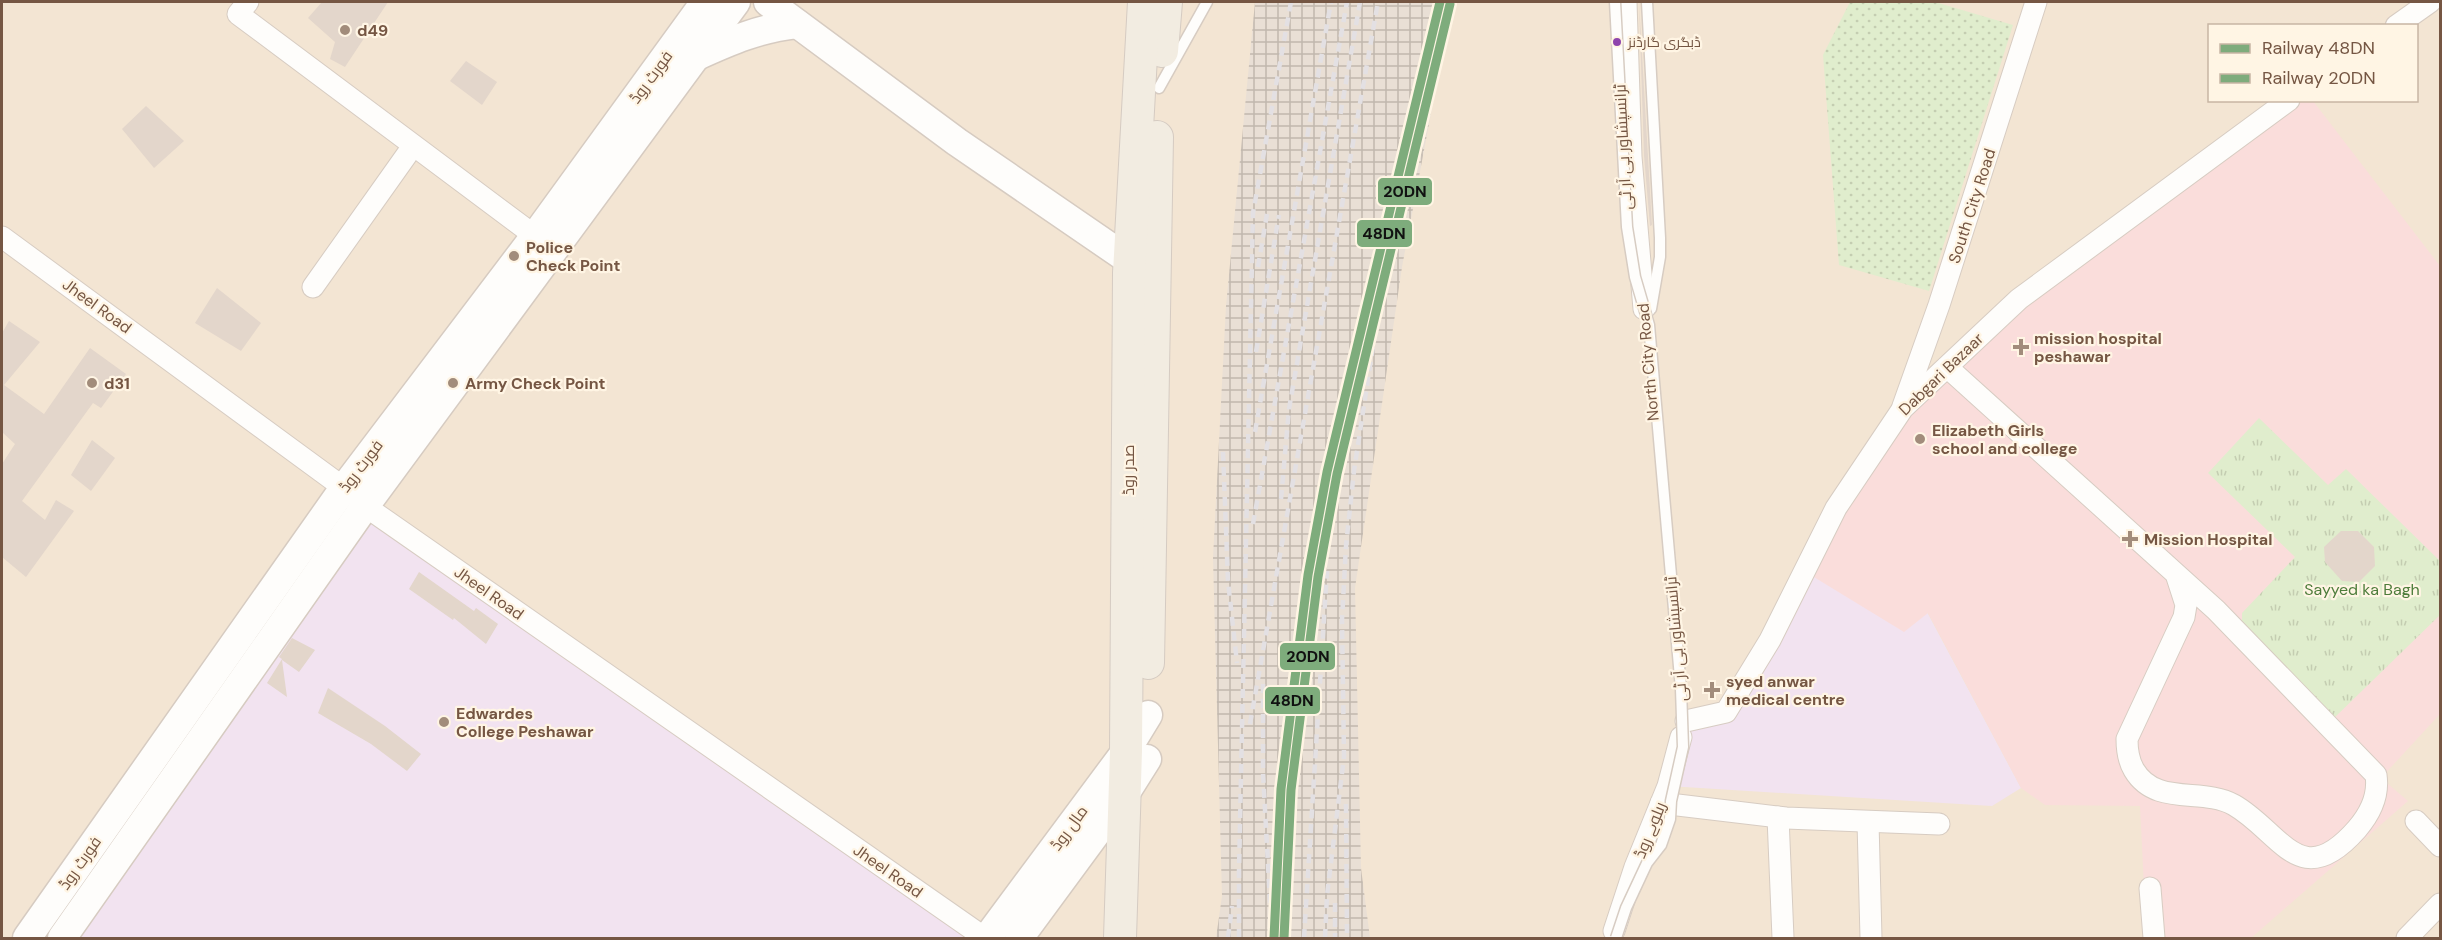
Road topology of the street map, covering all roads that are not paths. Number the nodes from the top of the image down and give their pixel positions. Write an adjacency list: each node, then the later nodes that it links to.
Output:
1 (248, 2): 18 (street)
2 (736, 2): 15 (street, فورٹ روڈ)
3 (768, 2): 13 (street)
4 (1144, 2): 21 (main road, صدر روڈ)
5 (1166, 2): 16 (main road, صدر روڈ)
6 (1208, 2): 16 (lane)
7 (1615, 2): 23 (lane, ٹرانسپشاور بی آر ٹی, bridge)
8 (1626, 2): 28 (street, North City Road)
9 (1647, 2): 23 (lane, ٹرانسپشاور بی آر ٹی)
10 (2036, 2): 25 (street, South City Road)
11 (2430, 2): 14 (street)
12 (693, 8): 19 (street, فورٹ روڈ)
13 (797, 24): 15 (street); 21 (street)
14 (2399, 24)
15 (695, 57): 26 (street, فورٹ روڈ)
16 (1159, 88): 29 (main road, صدر روڈ)
17 (2286, 102): 24 (street, Dabgari Bazaar)
18 (413, 146): 19 (street); 22 (street)
19 (535, 236): 26 (street, فورٹ روڈ)
20 (2, 237): 26 (street, Jheel Road)
21 (1130, 260): 29 (main road, صدر روڈ)
22 (313, 287)
23 (1649, 325): 45 (lane, ٹرانسپشاور بی آر ٹی, bridge)
24 (1947, 367): 25 (street, Dabgari Bazaar); 27 (street)
25 (1902, 408): 28 (street, Dabgari Bazaar)
26 (354, 497): 39 (street, فورٹ روڈ); 40 (street, فورٹ روڈ); 41 (street, Jheel Road)
27 (2176, 574): 27 (street)
28 (1686, 721): 31 (street, ریلوے روڈ)
29 (1136, 755): 30 (main road, صدر روڈ); 41 (street, مال روڈ); 44 (main road, صدر روڈ)
30 (1125, 794): 42 (street, مال روڈ); 43 (main road, صدر روڈ)
31 (1661, 802): 32 (street); 45 (street, ریلوے روڈ)
32 (1778, 817): 34 (street); 46 (street)
33 (2416, 821): 36 (street)
34 (1868, 822): 35 (street); 47 (street)
35 (1939, 824)
36 (2440, 846)
37 (2150, 888): 48 (street)
38 (2440, 904): 49 (street)
39 (27, 939)
40 (62, 939)
41 (986, 939)
42 (1019, 939)
43 (1120, 939)
44 (1142, 939)
45 (1614, 939)
46 (1783, 939)
47 (1871, 939)
48 (2154, 939)
49 (2407, 939)

